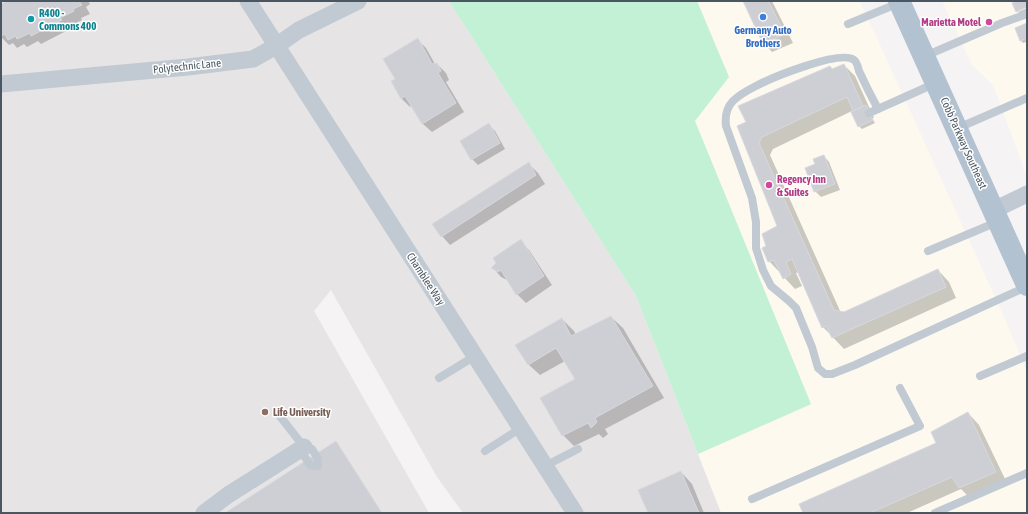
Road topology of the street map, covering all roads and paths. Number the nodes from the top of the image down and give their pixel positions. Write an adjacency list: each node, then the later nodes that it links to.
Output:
1 (248, 1): 6 (street, Chamblee Way)
2 (358, 1): 6 (street, Polytechnic Lane)
3 (900, 2): 5 (lane); 7 (main road, Cobb Parkway Southeast)
4 (1027, 14): 7 (lane)
5 (848, 24)
6 (276, 46): 9 (street, Polytechnic Lane); 18 (street, Chamblee Way)
7 (924, 57): 8 (main road, Cobb Parkway Southeast)
8 (936, 82): 11 (lane); 13 (main road, Cobb Parkway Southeast)
9 (1, 84)
10 (1027, 98): 13 (lane)
11 (878, 109): 12 (lane); 17 (lane)
12 (869, 113)
13 (957, 129): 15 (main road, Cobb Parkway Southeast)
14 (1027, 194): 15 (street)
15 (996, 216): 16 (lane); 17 (main road, Cobb Parkway Southeast)
16 (928, 251)
17 (1027, 285)
18 (476, 356): 21 (lane); 24 (street, Chamblee Way)
19 (1027, 356): 20 (lane)
20 (980, 376)
21 (439, 378)
22 (900, 388): 30 (lane)
23 (279, 415): 25 (lane)
24 (522, 428): 27 (lane); 28 (street, Chamblee Way)
25 (304, 446): 31 (street)
26 (578, 449): 28 (lane)
27 (486, 451)
28 (545, 466): 32 (street, Chamblee Way)
29 (1027, 473): 33 (lane)
30 (752, 499)
31 (204, 513)
32 (575, 513)
33 (935, 513)

